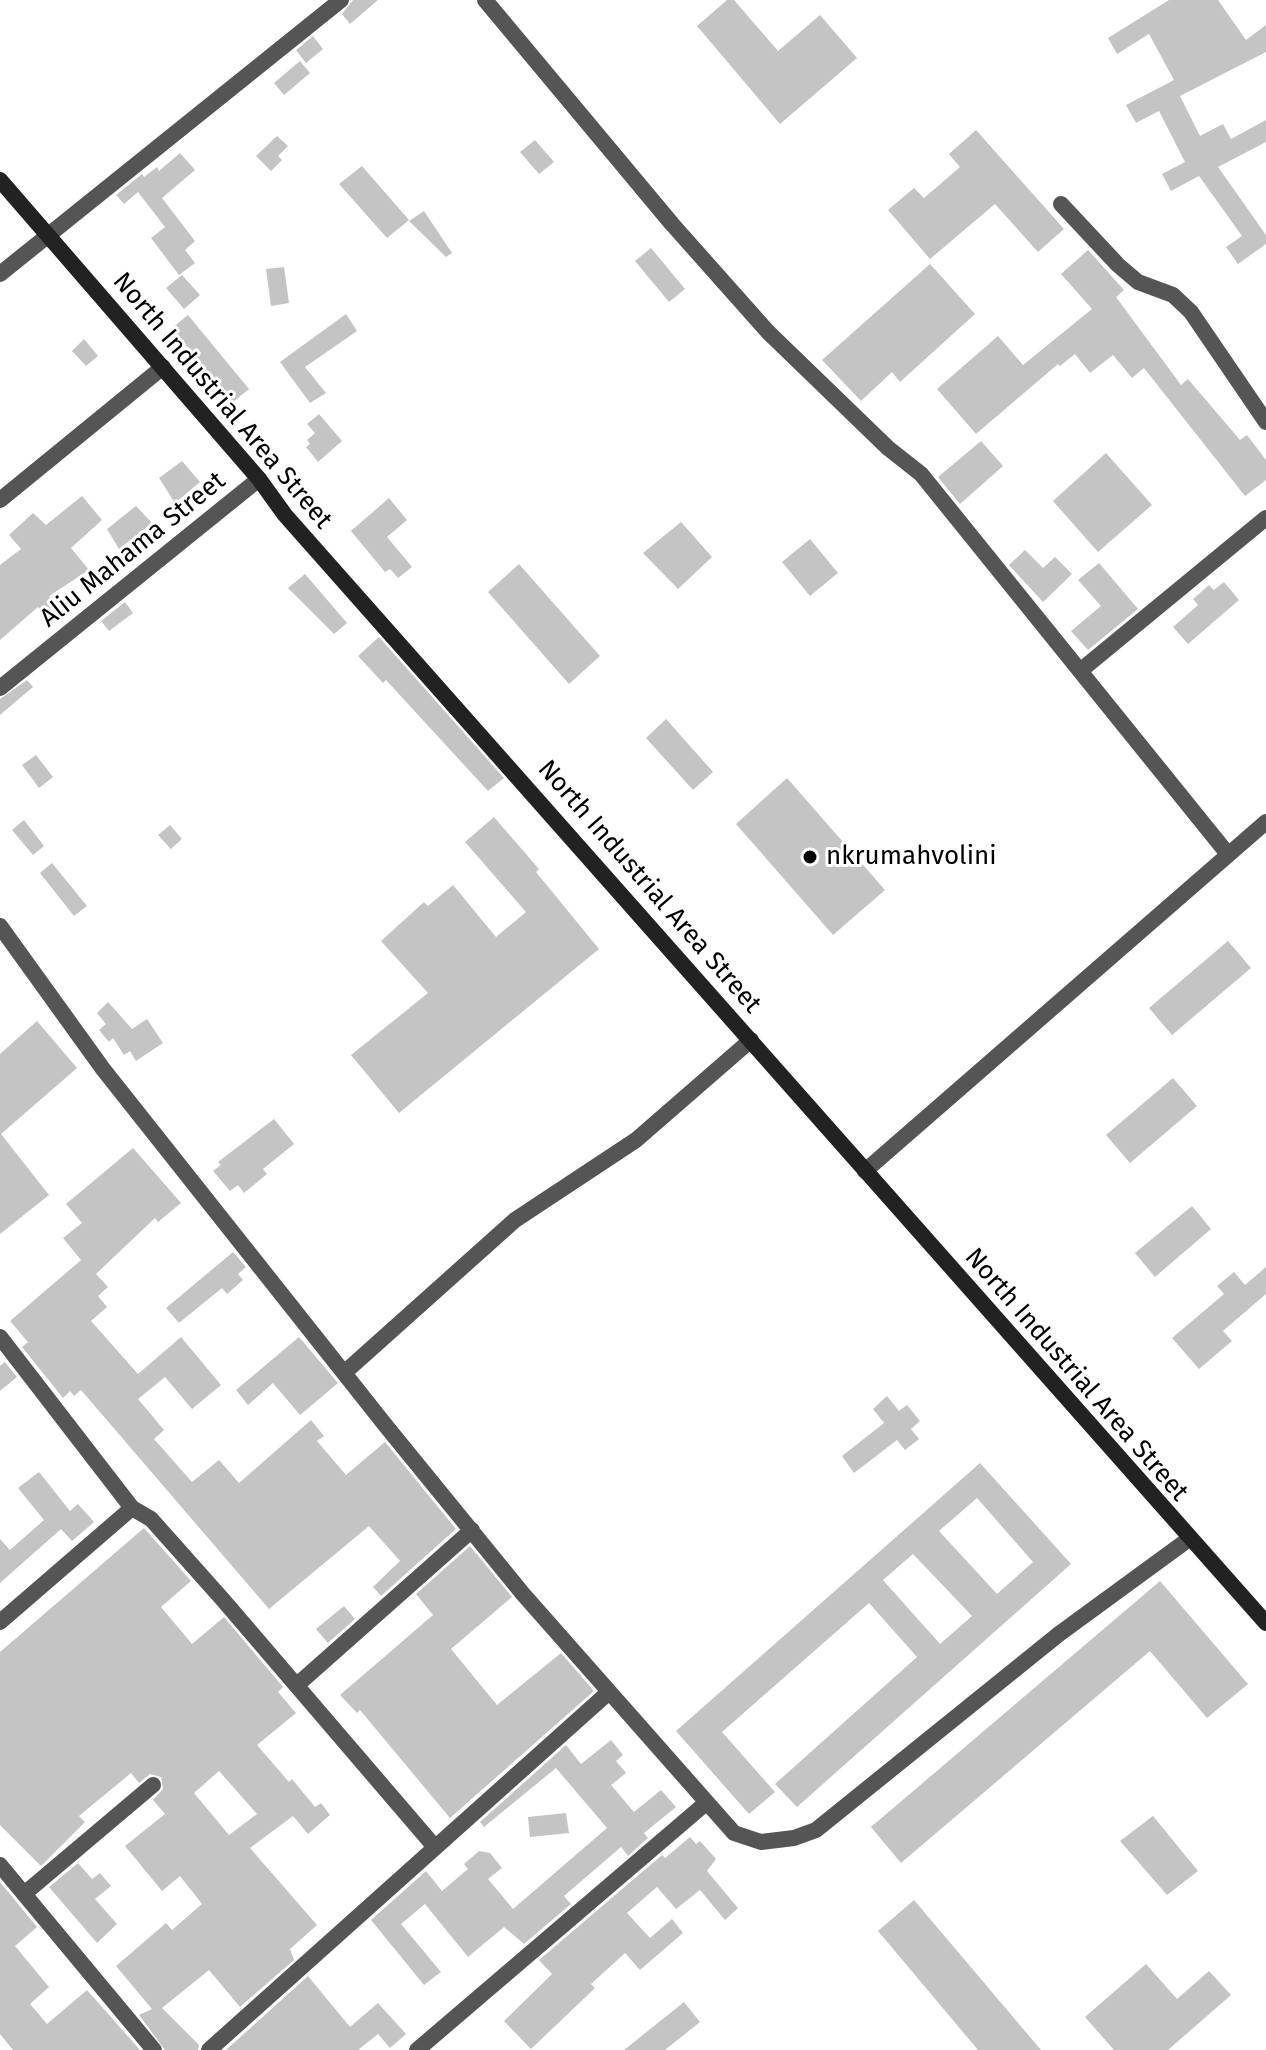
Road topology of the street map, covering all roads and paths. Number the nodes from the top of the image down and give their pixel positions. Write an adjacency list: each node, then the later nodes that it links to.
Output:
1 (341, 0): 5 (street)
2 (485, 0): 12 (street)
3 (0, 180): 5 (main road, North Industrial Area Street)
4 (1061, 204): 8 (street)
5 (48, 235): 6 (street); 7 (main road, North Industrial Area Street)
6 (0, 274)
7 (163, 367): 9 (main road, North Industrial Area Street); 10 (street)
8 (1266, 422)
9 (259, 479): 13 (street, Aliu Mahama Street); 17 (main road, North Industrial Area Street)
10 (0, 500)
11 (1266, 518): 12 (street)
12 (1080, 671): 15 (street)
13 (0, 688)
14 (1266, 822): 15 (street)
15 (1227, 853): 18 (street)
16 (0, 926): 20 (street)
17 (751, 1040): 18 (main road, North Industrial Area Street); 20 (street)
18 (865, 1171): 23 (main road, North Industrial Area Street)
19 (0, 1337): 21 (street)
20 (344, 1373): 22 (street)
21 (132, 1508): 24 (street); 26 (street)
22 (472, 1530): 26 (street); 27 (street)
23 (1189, 1539): 25 (main road, North Industrial Area Street); 29 (street)
24 (0, 1622)
25 (1266, 1623)
26 (297, 1685): 30 (street)
27 (609, 1692): 29 (street); 30 (street)
28 (153, 1785): 32 (street)
29 (706, 1803): 35 (street)
30 (434, 1846): 34 (street)
31 (0, 1865): 32 (street)
32 (24, 1894): 33 (street)
33 (154, 2050)
34 (209, 2050)
35 (417, 2050)

